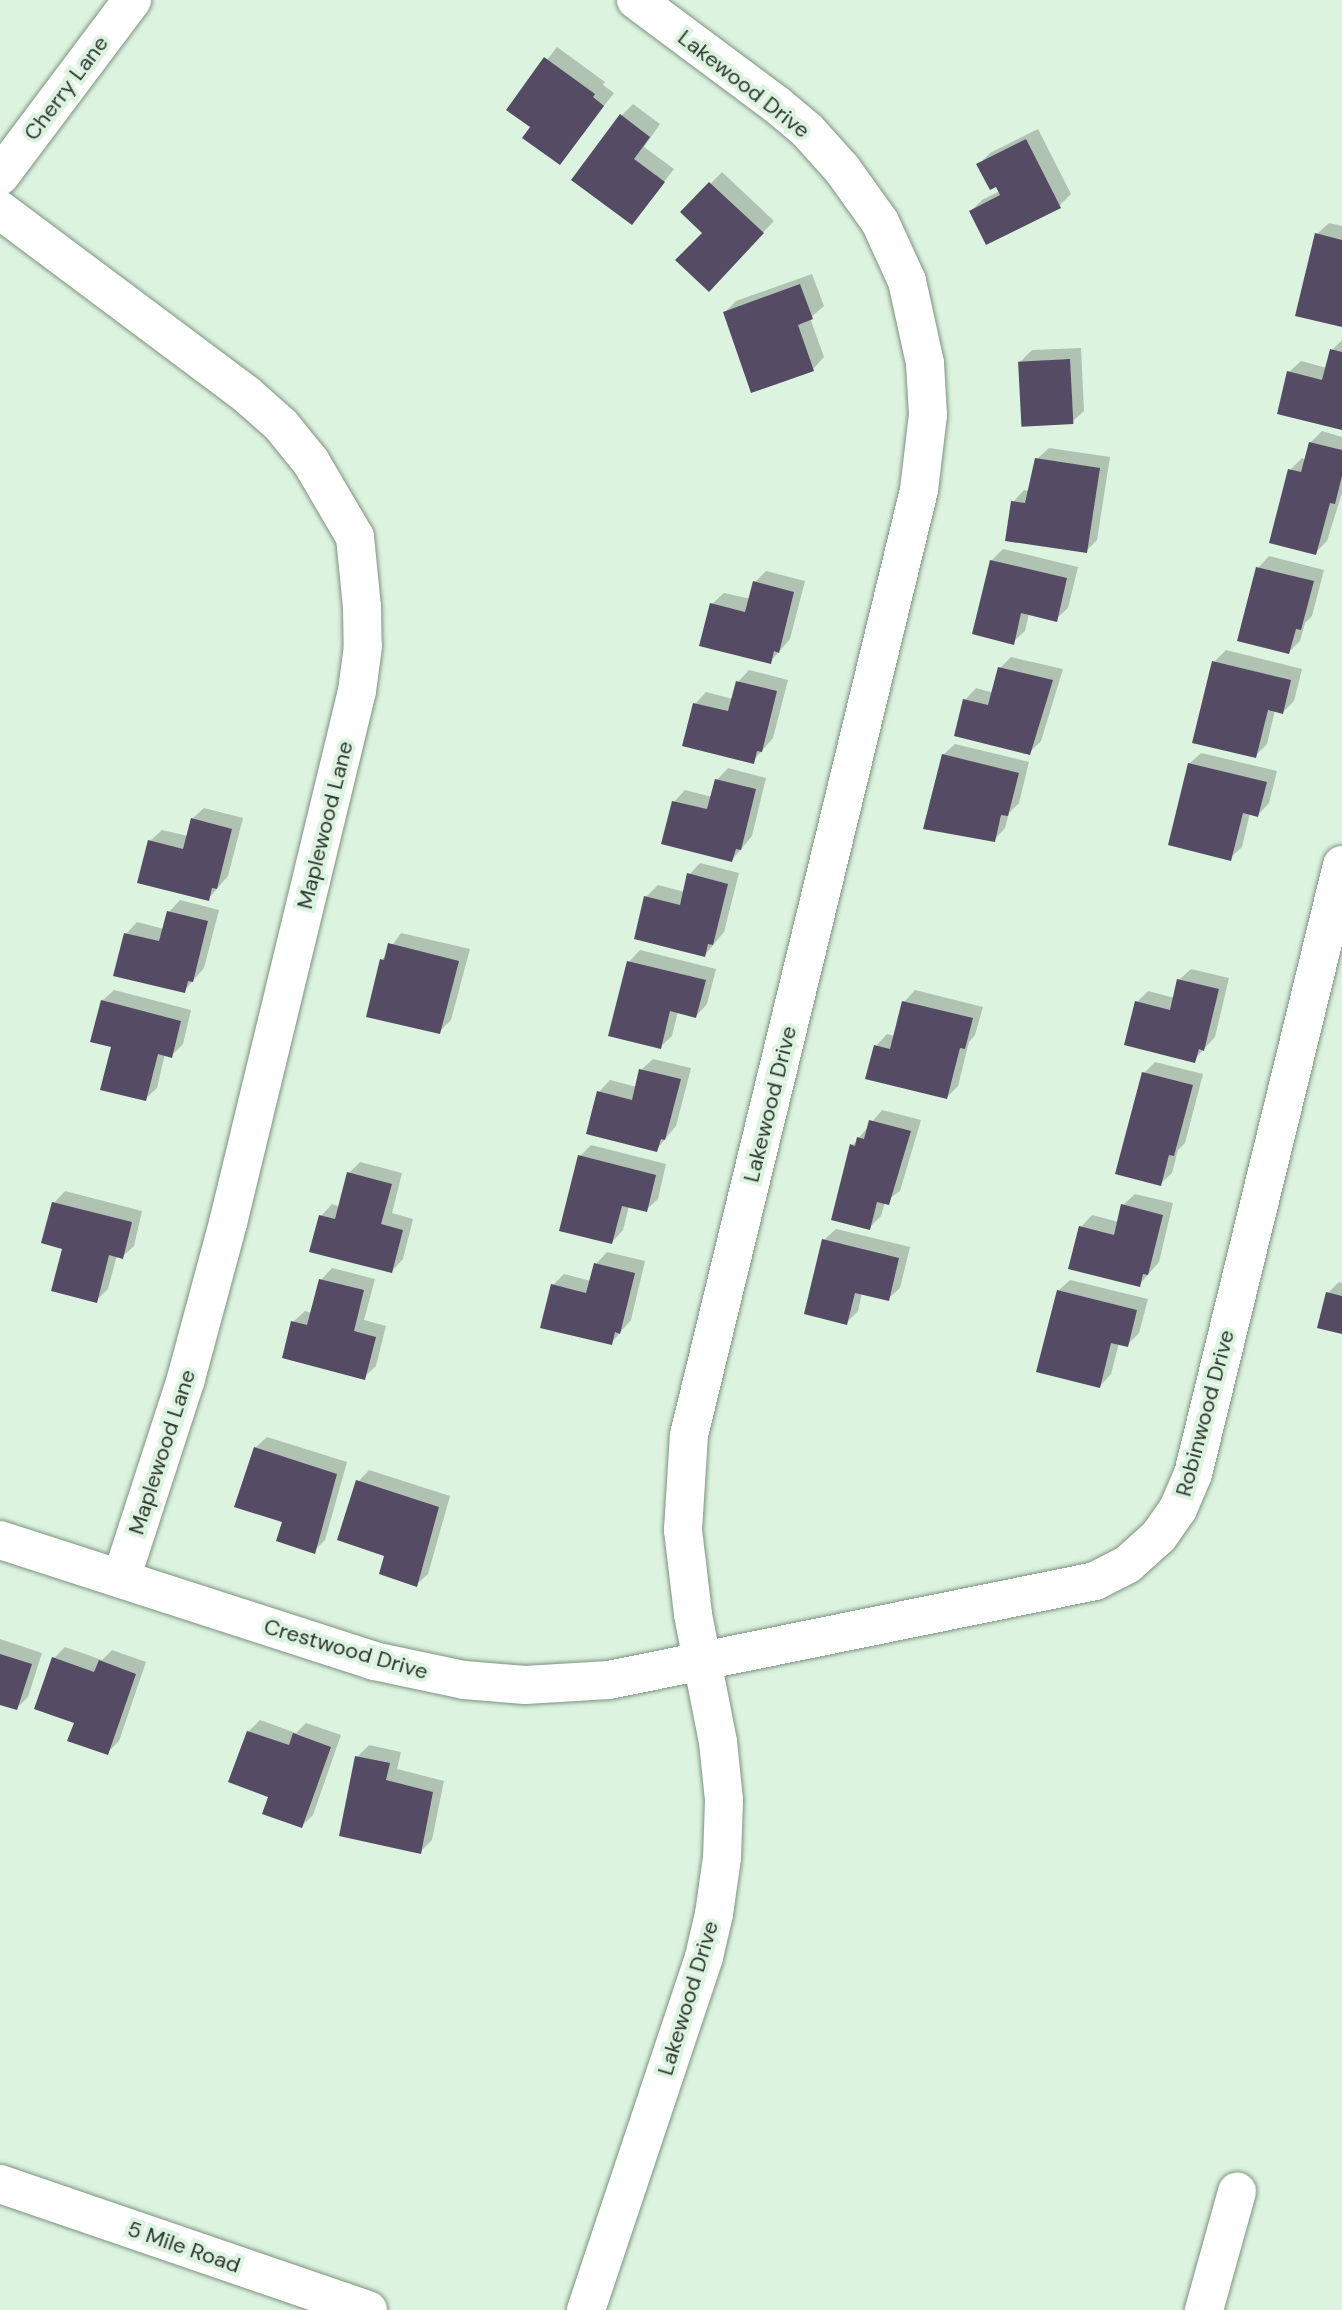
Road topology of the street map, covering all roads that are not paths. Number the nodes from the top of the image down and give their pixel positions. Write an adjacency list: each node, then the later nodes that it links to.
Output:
1 (132, 0): 3 (street, Cherry Lane)
2 (636, 0): 8 (street, Lakewood Drive)
3 (0, 176)
4 (0, 210): 7 (street, Maplewood Lane)
5 (1342, 865): 8 (street, Robinwood Drive)
6 (0, 1540): 7 (street, Crestwood Drive)
7 (121, 1579): 8 (street, Crestwood Drive)
8 (703, 1663): 12 (street, Lakewood Drive)
9 (0, 2184): 11 (street, 5 Mile Road)
10 (1237, 2192): 13 (street)
11 (368, 2310)
12 (586, 2310)
13 (1204, 2310)

